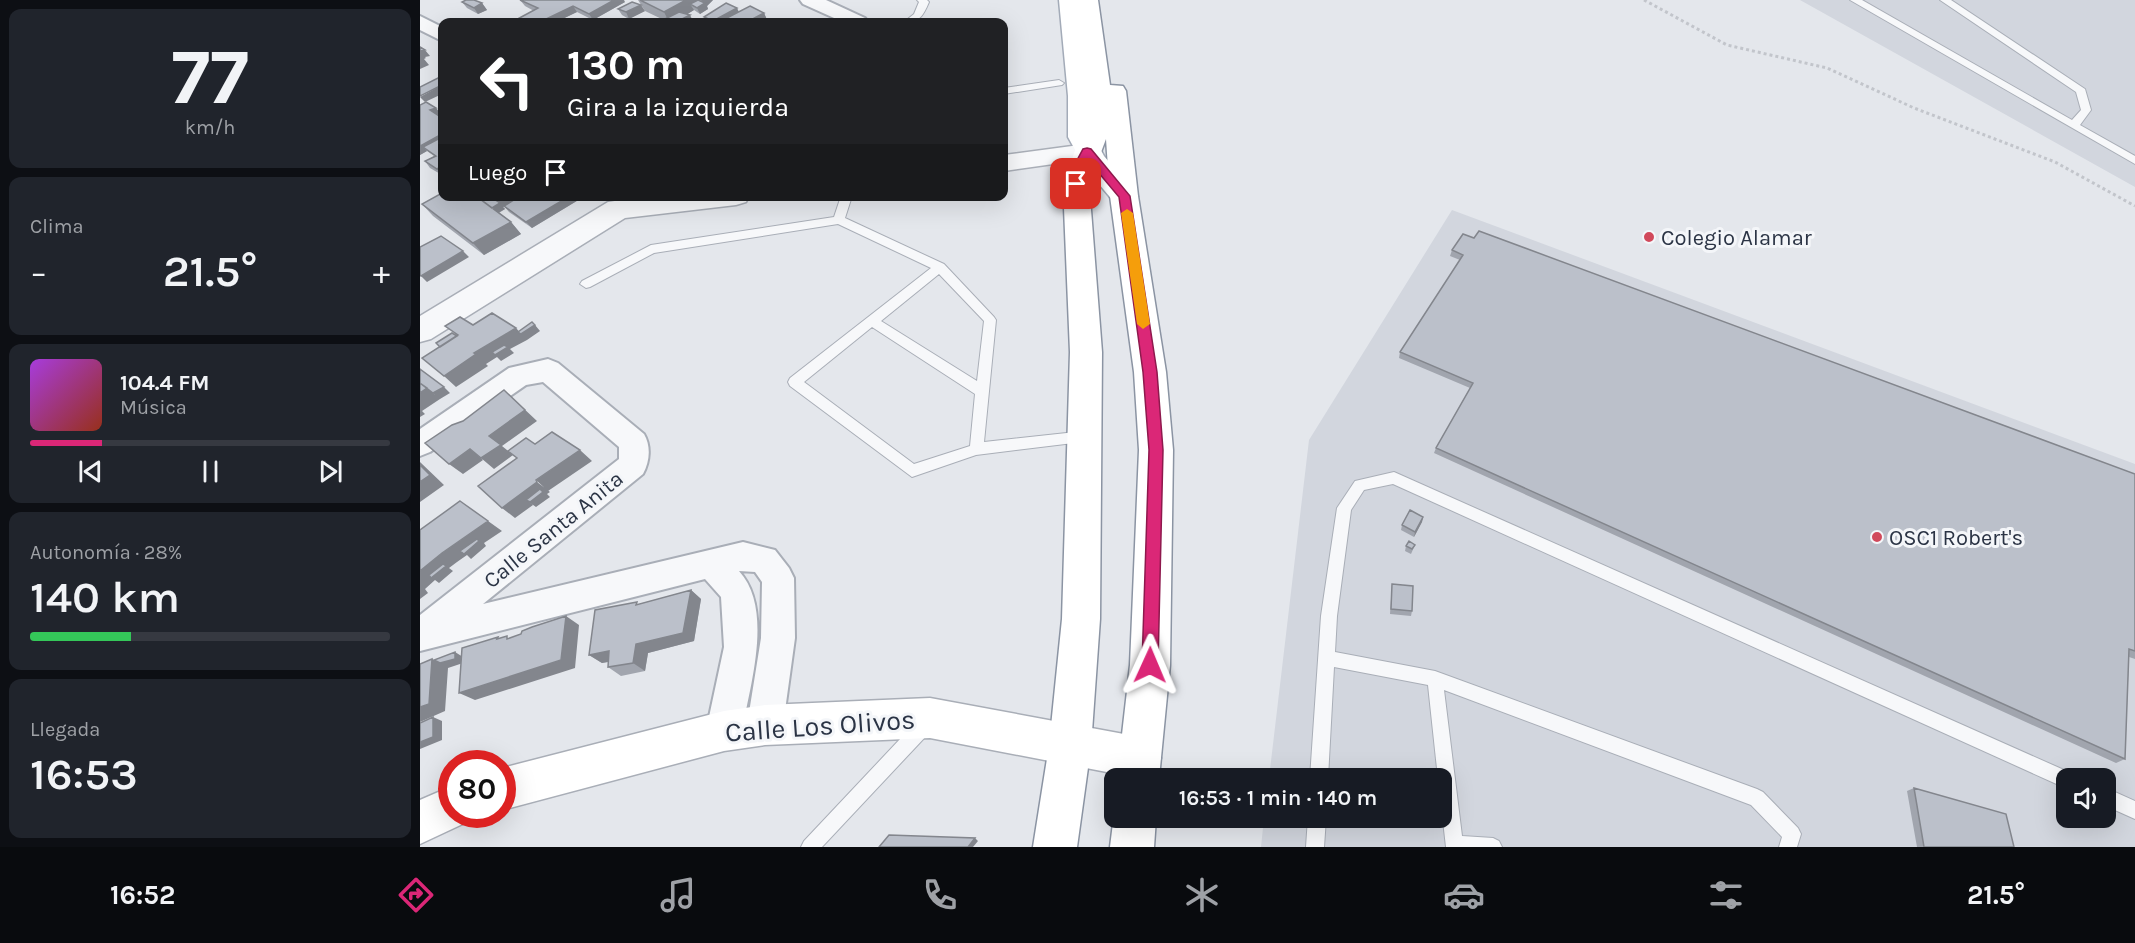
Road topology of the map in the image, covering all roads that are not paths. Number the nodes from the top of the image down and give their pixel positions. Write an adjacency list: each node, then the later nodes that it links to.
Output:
1 (810, 0): 9 (street)
2 (922, 0): 10 (lane)
3 (1052, 0): 13 (main road)
4 (1070, 0): 16 (main road)
5 (1088, 0): 16 (main road)
6 (1106, 0): 19 (main road)
7 (1855, 0): 15 (lane)
8 (1945, 0): 15 (lane)
9 (849, 18)
10 (915, 18)
11 (420, 22): 12 (street)
12 (438, 33)
13 (1059, 82): 14 (lane); 16 (main road)
14 (1008, 90)
15 (2074, 125): 17 (lane)
16 (1077, 153): 18 (street); 19 (main road); 29 (main road)
17 (2135, 161)
18 (1008, 162)
19 (1124, 196): 40 (main road)
20 (646, 201): 22 (street)
21 (845, 201): 23 (lane)
22 (628, 202): 27 (street)
23 (839, 220): 24 (lane); 25 (lane)
24 (940, 267): 26 (lane); 28 (lane)
25 (586, 284)
26 (872, 321): 28 (lane); 31 (lane)
27 (420, 331)
28 (983, 392): 31 (lane)
29 (1085, 437): 31 (lane); 39 (main road)
30 (420, 444): 33 (street, Calle Santa Anita)
31 (976, 448)
32 (711, 563): 33 (street, Calle Santa Anita); 37 (street, Calle Santa Anita); 38 (street)
33 (420, 635)
34 (1327, 658): 35 (lane); 41 (lane); 42 (lane)
35 (1435, 679): 54 (lane); 55 (lane)
36 (930, 718): 37 (main road, Calle Los Olivos); 39 (main road, Calle Los Olivos); 50 (lane)
37 (765, 725): 38 (main road, Calle Los Olivos)
38 (724, 731): 43 (main road, Calle Los Olivos)
39 (1070, 746): 40 (main road, Calle Los Olivos); 51 (main road)
40 (1139, 768)
41 (1320, 768)
42 (2056, 775)
43 (516, 785)
44 (2116, 801): 45 (lane)
45 (2135, 810)
46 (438, 814): 47 (main road)
47 (420, 822)
48 (1134, 828): 52 (main road)
49 (1316, 828): 53 (lane)
50 (810, 847)
51 (1055, 847)
52 (1132, 847)
53 (1315, 847)
54 (1493, 847)
55 (1788, 847)

